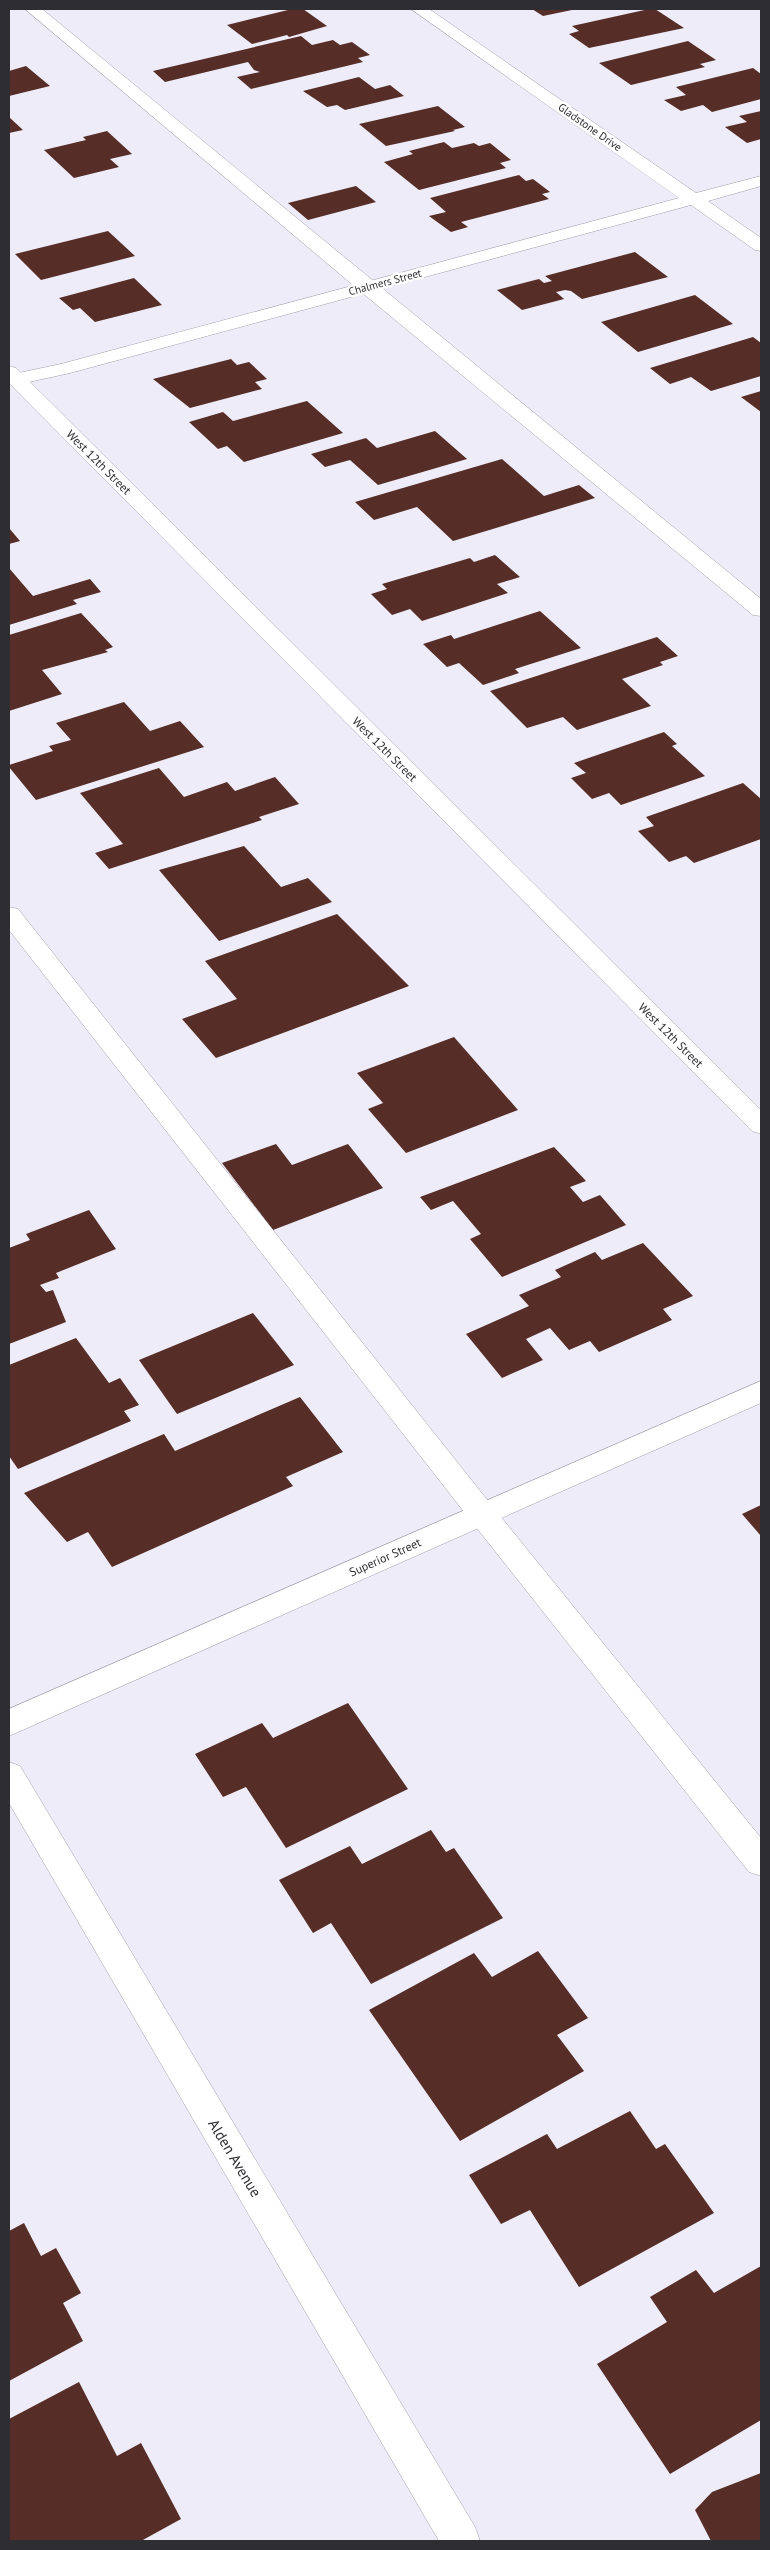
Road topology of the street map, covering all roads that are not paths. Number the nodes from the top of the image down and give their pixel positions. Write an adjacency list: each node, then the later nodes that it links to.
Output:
1 (33, 9): 6 (street)
2 (419, 9): 4 (street, Gladstone Drive)
3 (761, 180): 4 (street, Chalmers Street)
4 (694, 199): 5 (street, Gladstone Drive); 6 (street, Chalmers Street)
5 (761, 246)
6 (367, 287): 7 (street, Chalmers Street); 8 (street)
7 (11, 377): 10 (street, West 12th Street)
8 (761, 610)
9 (9, 914): 12 (street)
10 (761, 1125)
11 (761, 1391): 12 (street, Superior Street)
12 (482, 1514): 13 (street, Superior Street); 15 (street)
13 (9, 1723)
14 (9, 1775): 16 (street, Alden Avenue)
15 (761, 1862)
16 (461, 2541)

